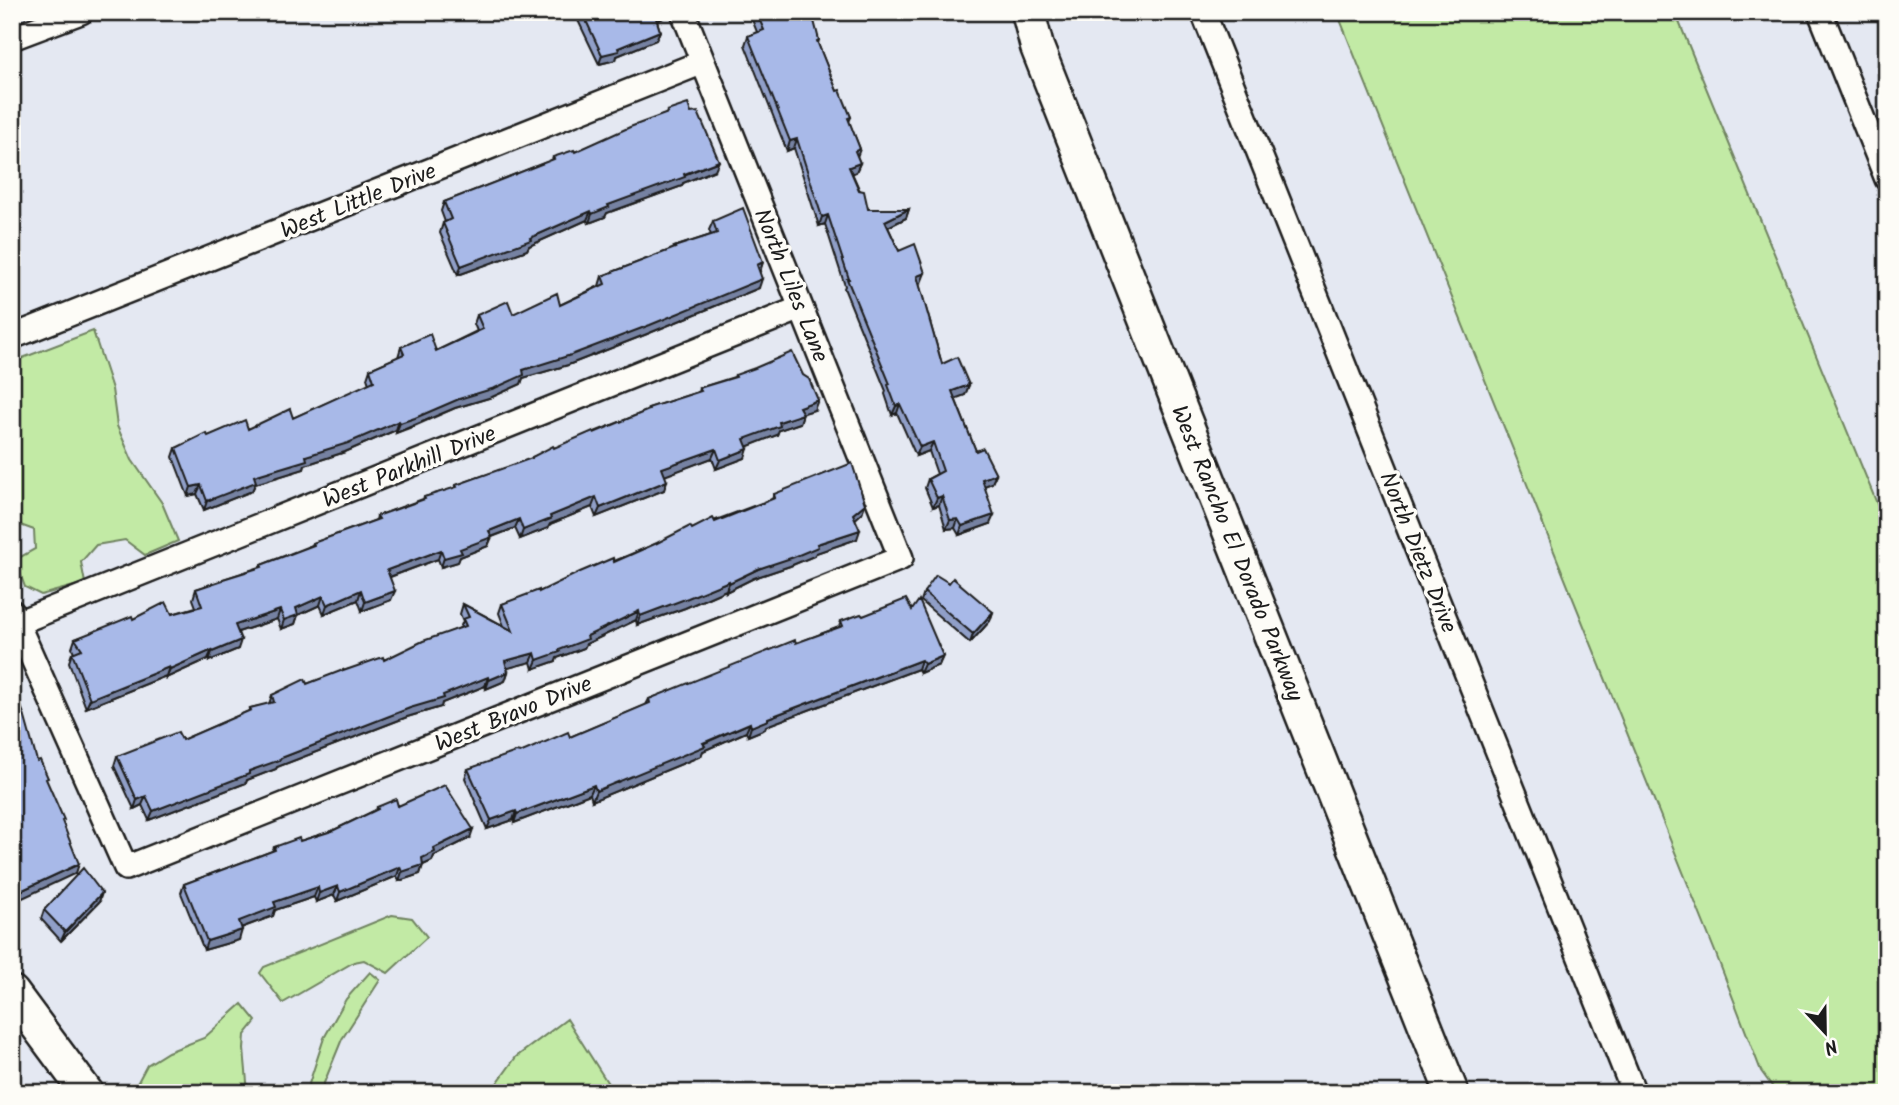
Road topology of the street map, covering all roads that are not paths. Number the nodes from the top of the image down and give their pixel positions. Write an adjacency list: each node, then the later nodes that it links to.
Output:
1 (80, 12): 6 (street)
2 (683, 12): 7 (street, North Liles Lane)
3 (1028, 12): 15 (street, West Rancho El Dorado Parkway)
4 (1203, 12): 16 (street, North Dietz Drive)
5 (1821, 12): 8 (street)
6 (12, 38)
7 (704, 62): 9 (street, North Liles Lane); 10 (street, West Little Drive)
8 (1887, 179)
9 (801, 308): 11 (street, North Liles Lane); 12 (street, West Parkhill Drive)
10 (12, 337)
11 (901, 558): 12 (street, West Bravo Drive)
12 (15, 617)
13 (17, 1011): 14 (street)
14 (87, 1093)
15 (1452, 1093)
16 (1634, 1093)

